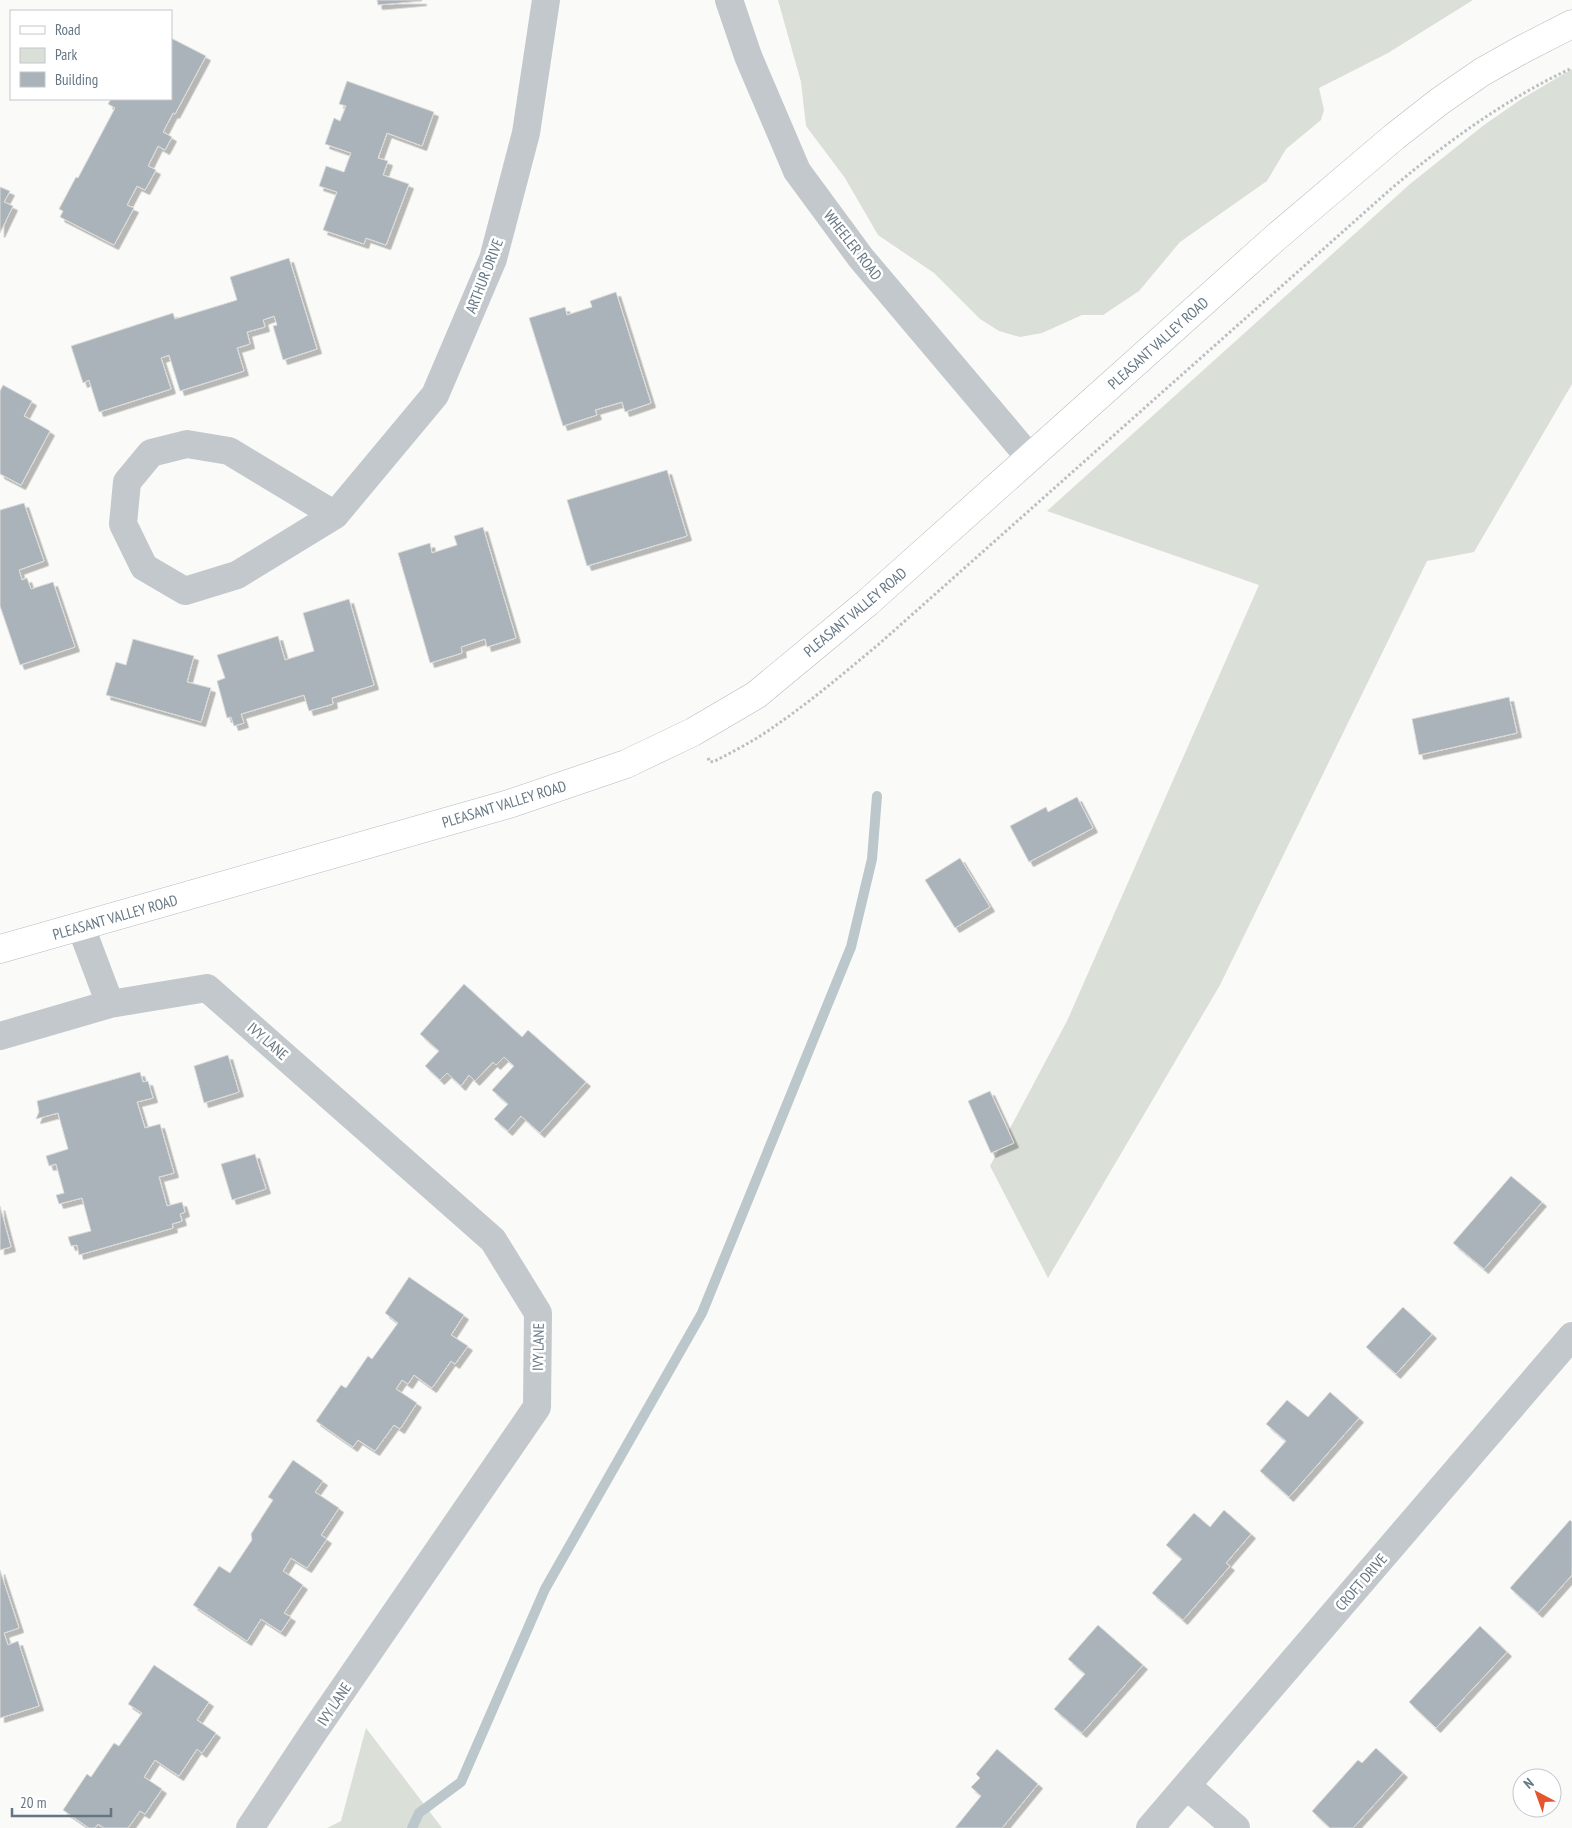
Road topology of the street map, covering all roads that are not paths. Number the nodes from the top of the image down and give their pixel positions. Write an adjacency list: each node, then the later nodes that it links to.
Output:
1 (546, 0): 5 (street, ARTHUR DRIVE)
2 (729, 0): 4 (street, WHEELER ROAD)
3 (1572, 24): 4 (main road, PLEASANT VALLEY ROAD)
4 (1030, 458): 6 (main road, PLEASANT VALLEY ROAD)
5 (335, 515): 5 (street, ARTHUR DRIVE)
6 (81, 926): 7 (main road, PLEASANT VALLEY ROAD); 8 (street)
7 (0, 950)
8 (110, 1004): 9 (street, IVY LANE); 12 (street, IVY LANE)
9 (0, 1036)
10 (1572, 1336): 11 (street, CROFT DRIVE)
11 (1187, 1786): 13 (street, CROFT DRIVE); 14 (street)
12 (250, 1828)
13 (1150, 1828)
14 (1236, 1828)

